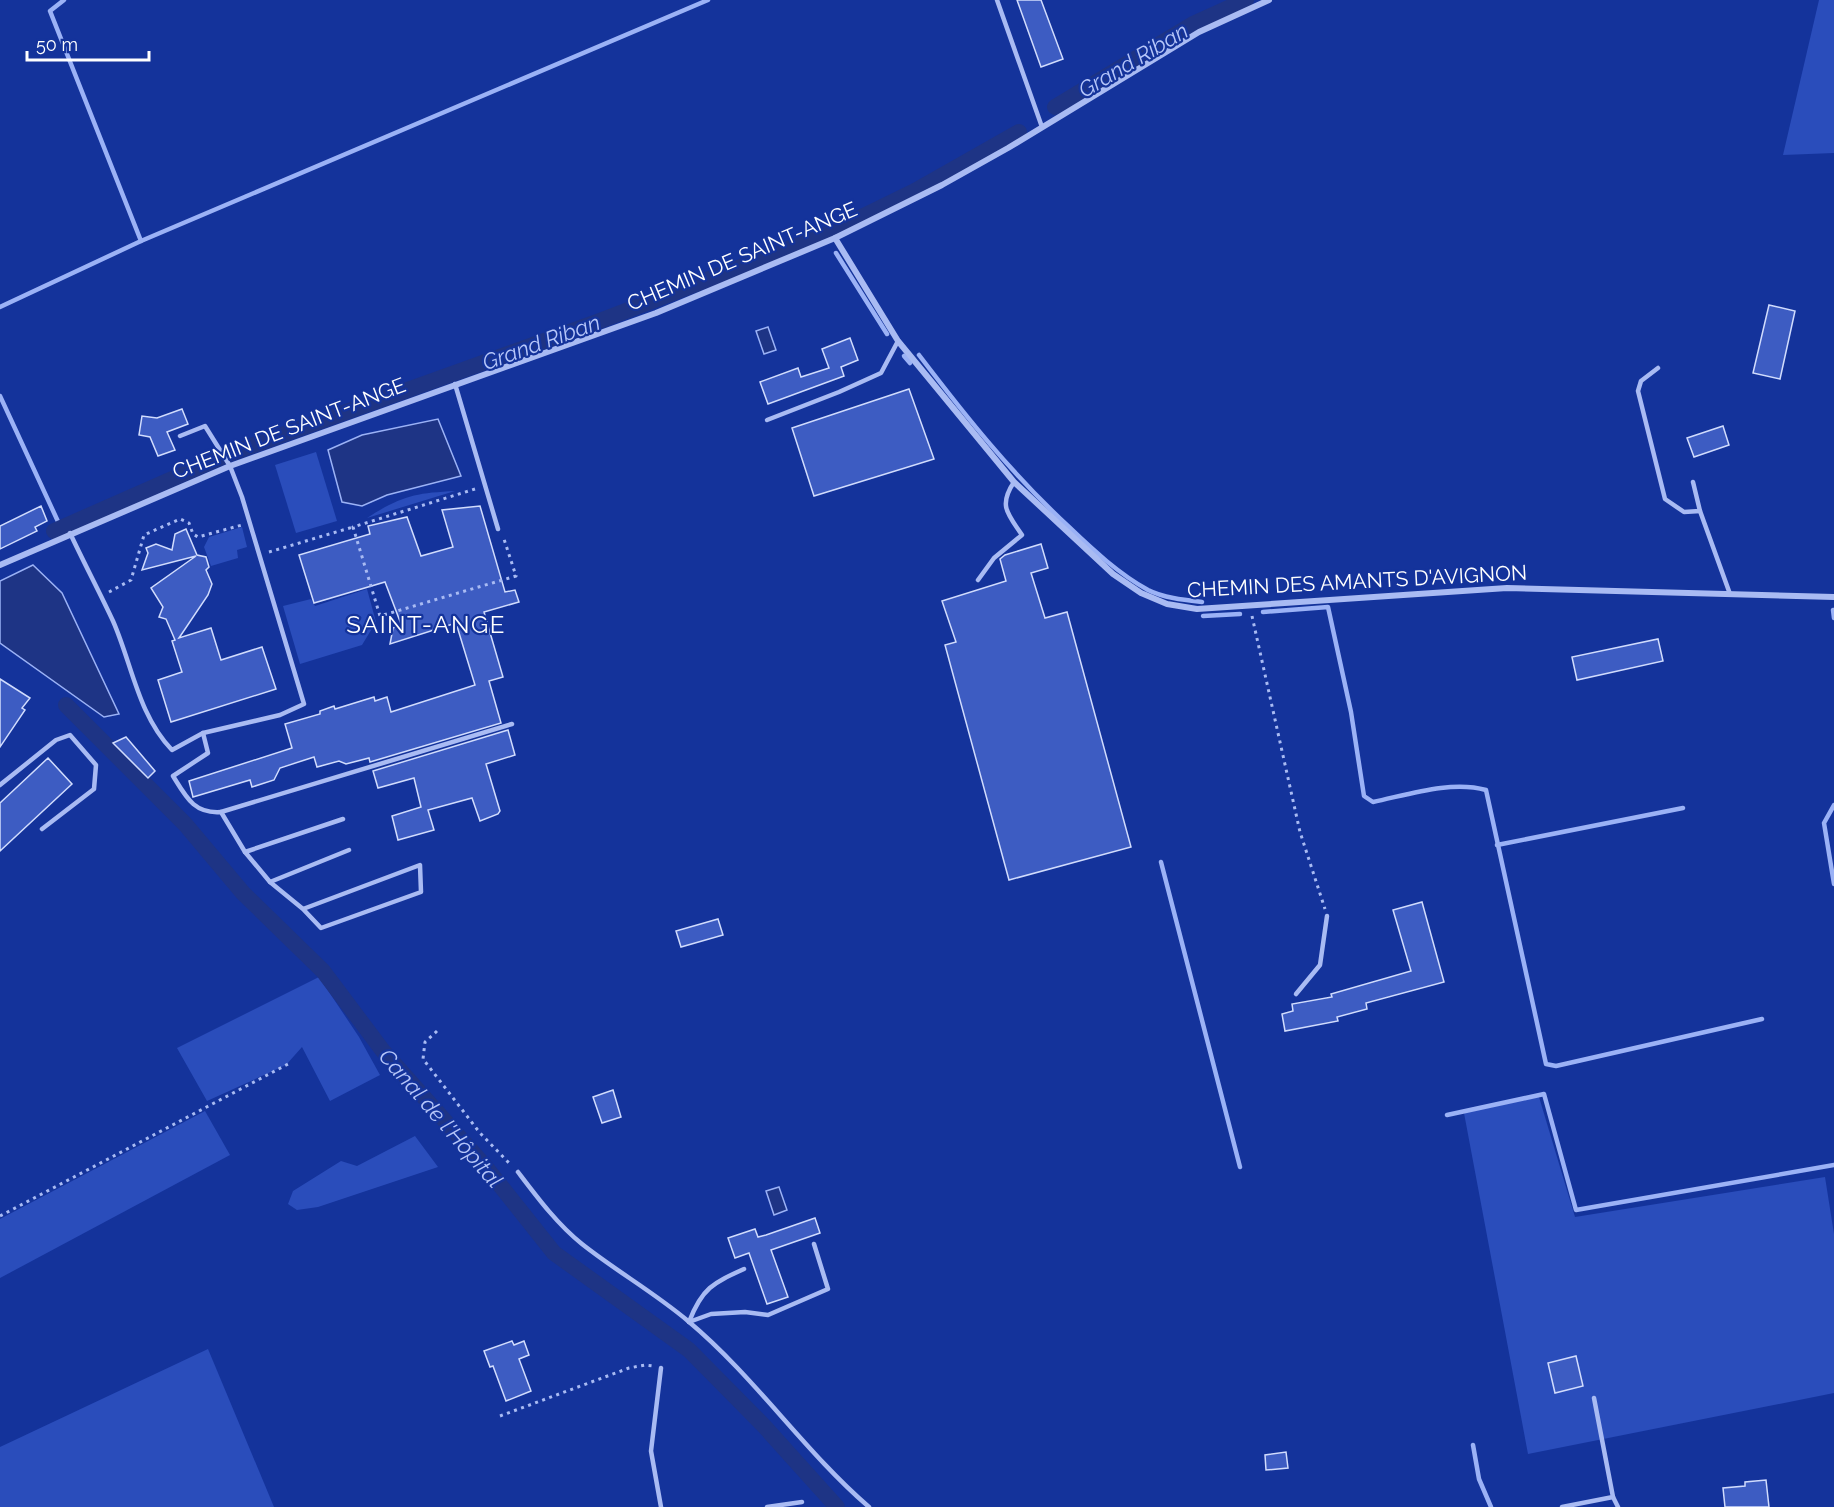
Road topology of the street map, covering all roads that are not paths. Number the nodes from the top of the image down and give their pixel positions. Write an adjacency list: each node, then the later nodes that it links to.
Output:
1 (997, 0): 3 (lane)
2 (1269, 0): 3 (street, CHEMIN DE SAINT-ANGE)
3 (1042, 127): 4 (street, CHEMIN DE SAINT-ANGE)
4 (835, 238): 5 (street, CHEMIN DES AMANTS D'AVIGNON); 7 (street, CHEMIN DE SAINT-ANGE)
5 (898, 341): 8 (lane); 11 (street, CHEMIN DES AMANTS D'AVIGNON)
6 (1658, 368): 13 (lane)
7 (454, 384): 10 (street, CHEMIN DE SAINT-ANGE); 14 (lane)
8 (767, 420)
9 (180, 436): 10 (lane)
10 (230, 466): 15 (street, CHEMIN DE SAINT-ANGE); 21 (lane)
11 (1014, 482): 17 (lane); 18 (street, CHEMIN DES AMANTS D'AVIGNON)
12 (1693, 482): 13 (lane)
13 (1700, 511): 18 (lane)
14 (498, 529)
15 (70, 533): 16 (street, CHEMIN DE SAINT-ANGE); 21 (lane)
16 (0, 565)
17 (978, 580)
18 (1730, 594): 19 (street, CHEMIN DES AMANTS D'AVIGNON)
19 (1834, 597)
20 (512, 724): 23 (lane)
21 (203, 733): 23 (lane)
22 (0, 785): 25 (lane)
23 (221, 812): 27 (lane)
24 (343, 819): 27 (lane)
25 (42, 829)
26 (349, 850): 28 (lane)
27 (246, 852): 28 (lane)
28 (270, 882): 29 (lane)
29 (303, 909): 29 (lane)
30 (1328, 916): 31 (lane)
31 (1296, 994)
32 (518, 1172): 35 (lane)
33 (814, 1244): 35 (lane)
34 (744, 1269): 35 (lane)
35 (689, 1322): 42 (lane)
36 (661, 1368): 40 (lane)
37 (1594, 1398): 38 (lane)
38 (1613, 1497): 43 (lane); 44 (lane)
39 (802, 1502): 41 (lane)
40 (661, 1507)
41 (767, 1507)
42 (869, 1507)
43 (1562, 1507)
44 (1618, 1507)

